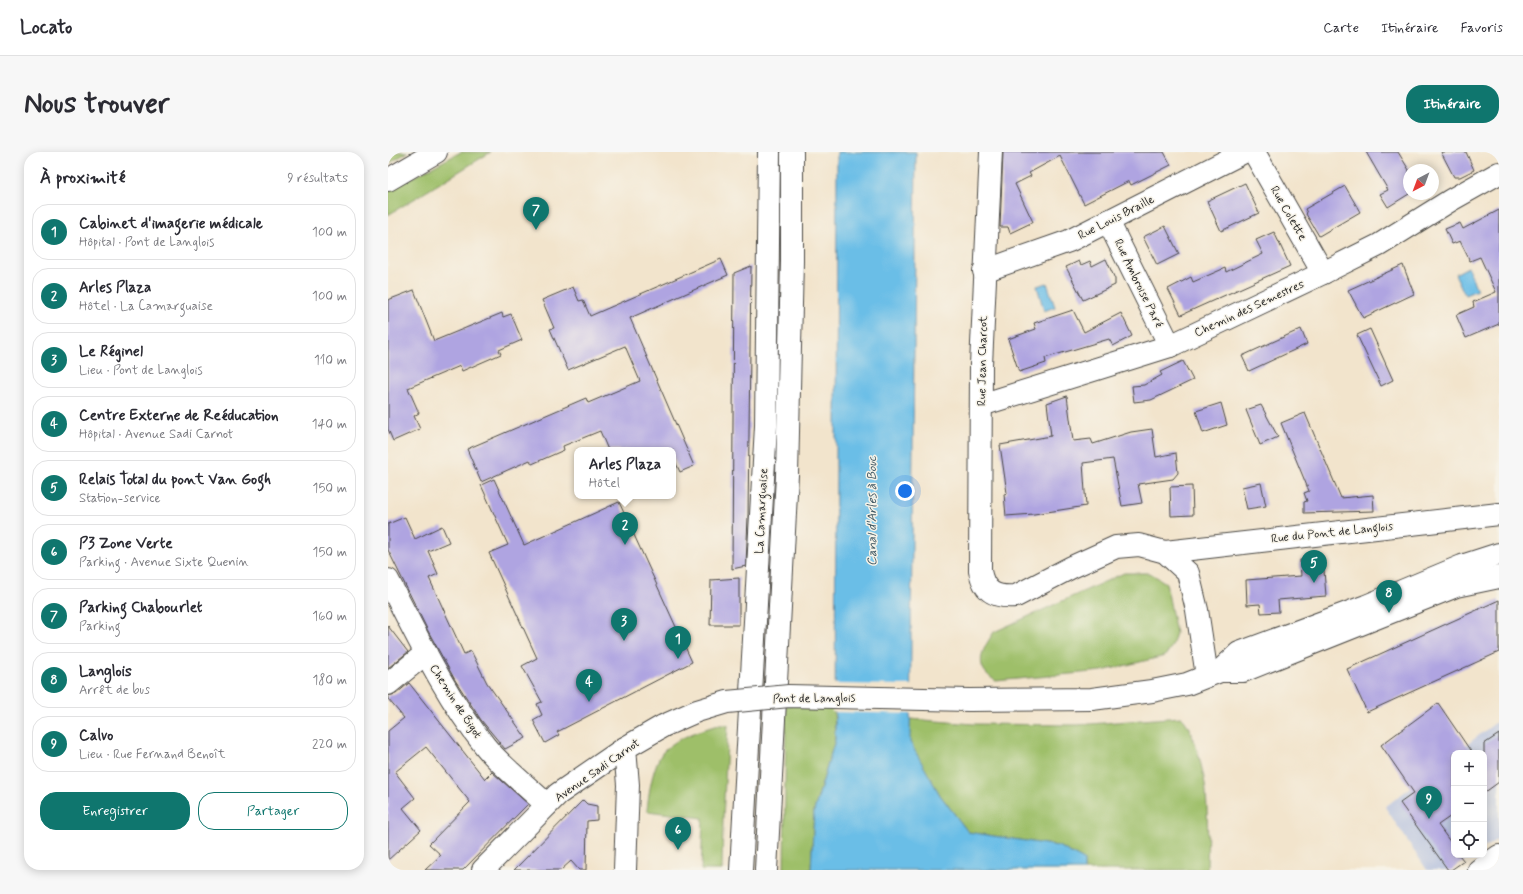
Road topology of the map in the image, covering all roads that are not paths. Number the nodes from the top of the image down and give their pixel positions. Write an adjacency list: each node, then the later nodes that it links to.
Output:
1 (769, 152): 30 (main road, La Camarguaise)
2 (792, 152): 31 (main road, La Camarguaise)
3 (991, 152): 11 (main road, Rue Jean Charcot)
4 (1244, 152): 10 (main road, Rue Louis Braille)
5 (1254, 152): 12 (main road, Rue Colette)
6 (429, 155): 7 (main road); 9 (main road)
7 (388, 173)
8 (1499, 173): 12 (main road, Chemin des Semestres)
9 (388, 180)
10 (1108, 221): 11 (main road, Rue Louis Braille); 13 (main road, Rue Ambroise Paré)
11 (984, 271): 14 (main road, Rue Jean Charcot)
12 (1323, 273): 13 (main road, Chemin des Semestres)
13 (1170, 346): 14 (main road, Chemin des Semestres)
14 (981, 405): 18 (main road, Rue Jean Charcot)
15 (1499, 514): 16 (main road, Rue du Pont de Langlois)
16 (1166, 552): 18 (main road, Rue du Pont de Langlois); 22 (main road, Rue du Pont de Langlois)
17 (1499, 554): 22 (main road)
18 (980, 570)
19 (1499, 577): 22 (main road)
20 (388, 580): 21 (main road, Chemin de Bigot)
21 (426, 654): 23 (main road); 26 (main road, Chemin de Bigot)
22 (1213, 674): 24 (main road, Pont de Langlois, bridge)
23 (388, 684)
24 (663, 726): 25 (main road, Avenue Sadi Carnot)
25 (625, 748): 26 (main road, Avenue Sadi Carnot); 29 (main road)
26 (547, 805): 28 (main road, Avenue Sadi Carnot)
27 (1499, 856): 32 (main road)
28 (483, 870)
29 (625, 870)
30 (741, 870)
31 (766, 870)
32 (1479, 870)

